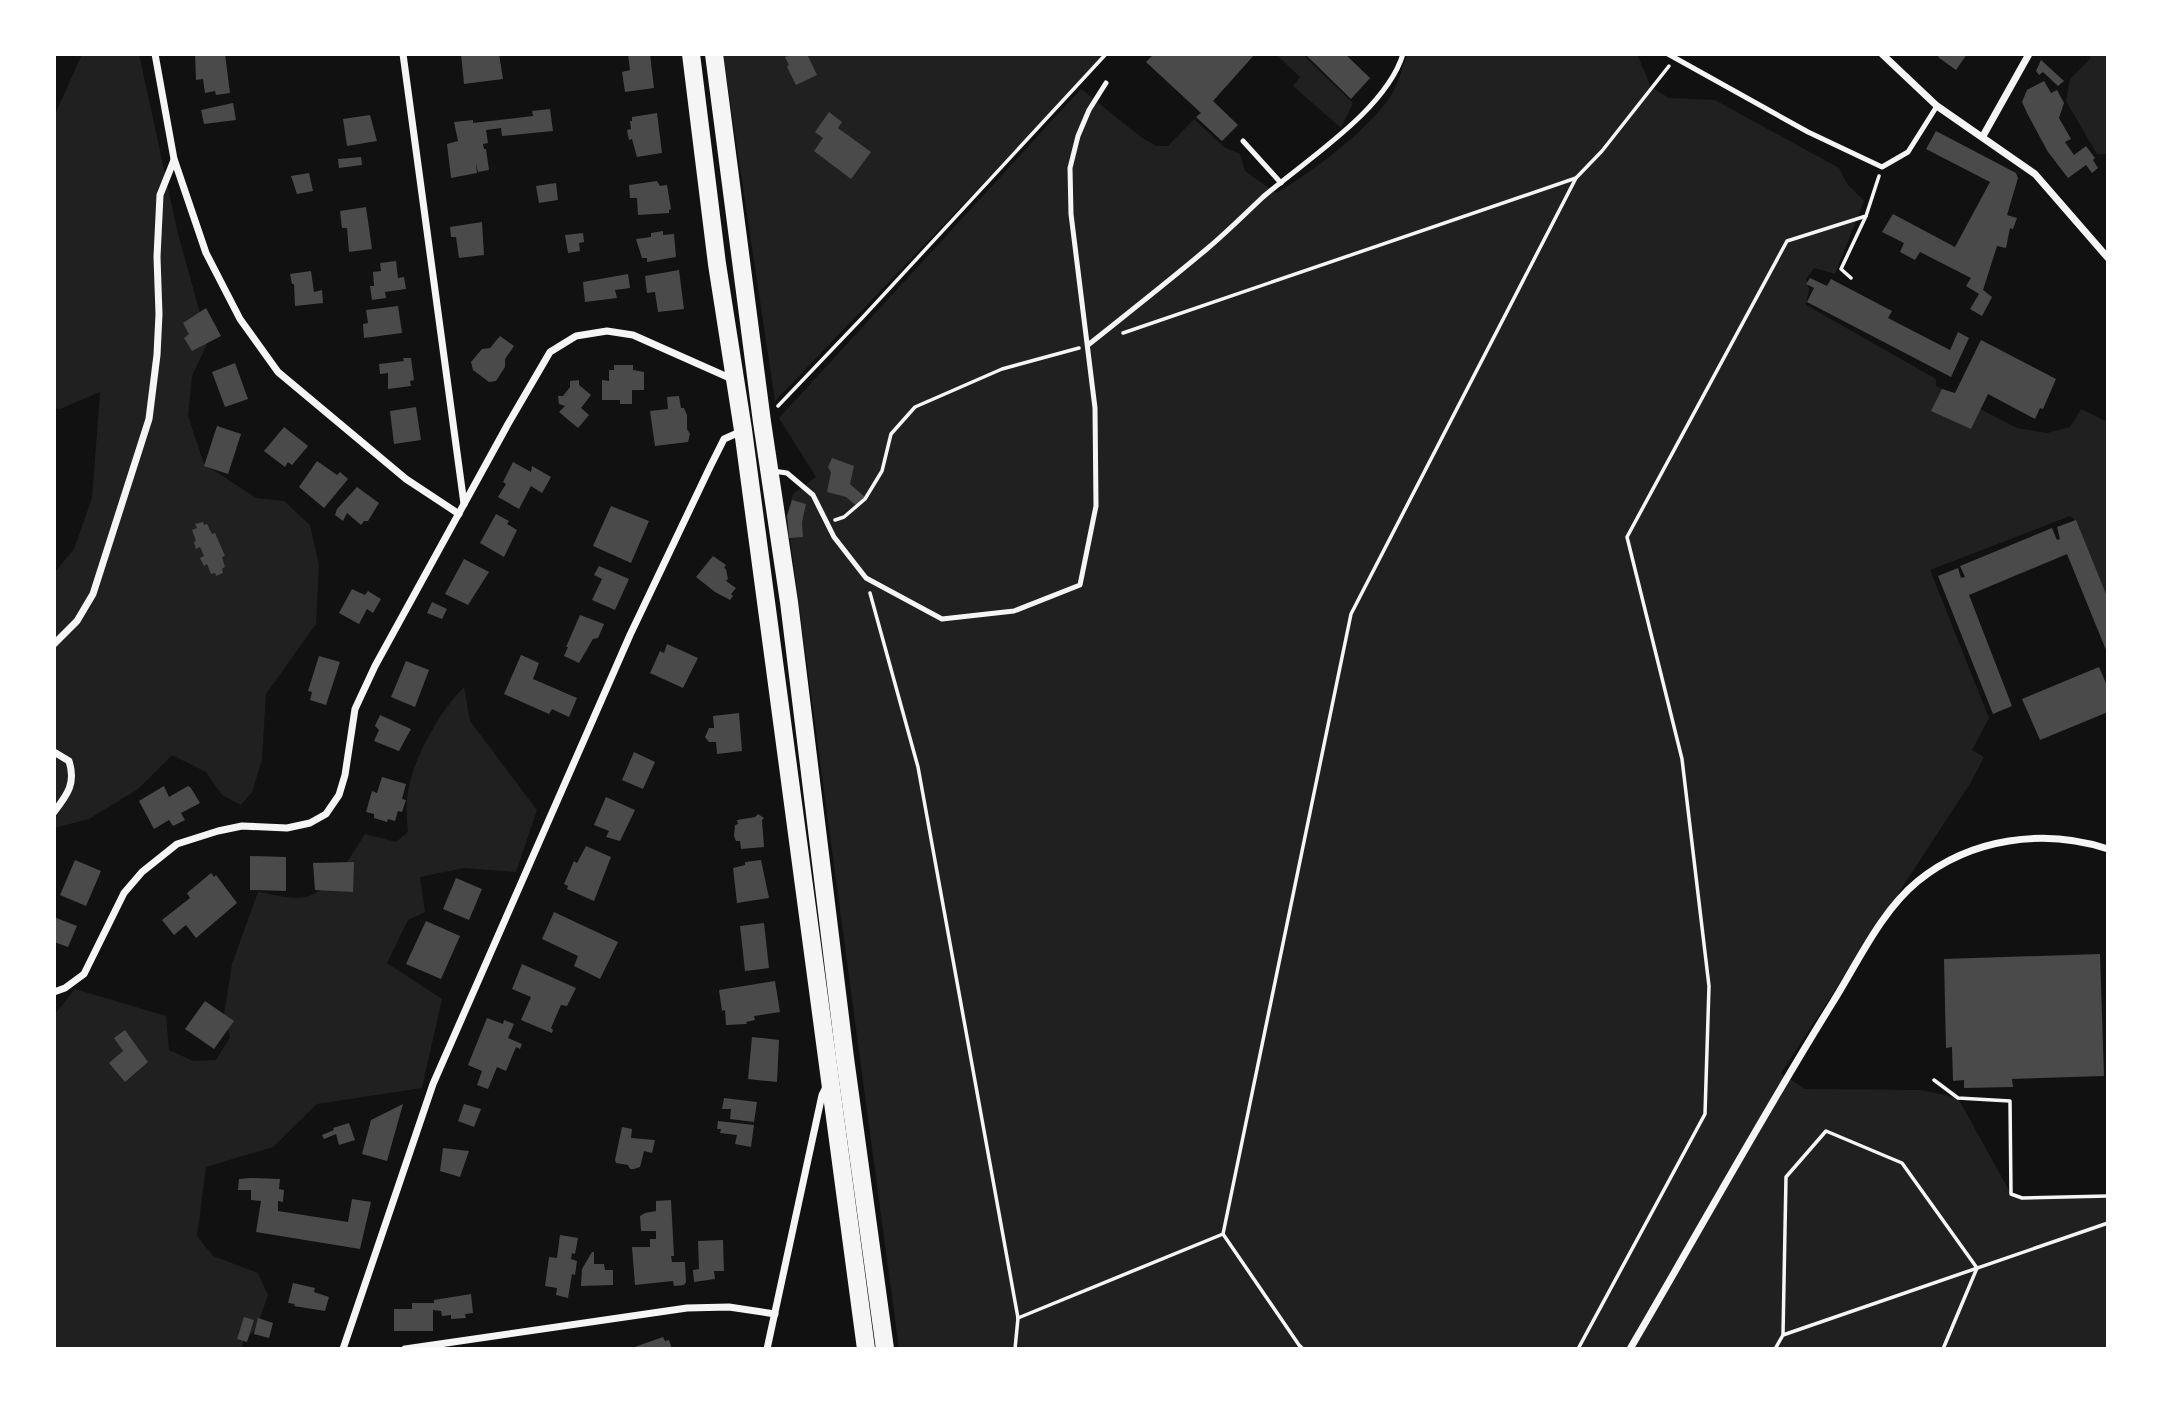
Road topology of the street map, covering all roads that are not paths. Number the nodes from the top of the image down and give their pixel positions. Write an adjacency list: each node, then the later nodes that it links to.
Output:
1 (155, 54): 13 (street)
2 (403, 54): 22 (street)
3 (691, 54): 18 (main road)
4 (713, 54): 17 (main road)
5 (1403, 54): 14 (lane)
6 (1882, 54): 10 (street)
7 (2029, 54): 11 (street)
8 (1670, 55): 10 (lane)
9 (1107, 83): 16 (lane)
10 (1937, 106): 11 (street)
11 (1983, 136): 15 (street)
12 (1243, 141): 14 (lane)
13 (174, 159): 23 (street); 24 (street)
14 (1281, 183): 16 (lane)
15 (2108, 258)
16 (1088, 345): 21 (lane)
17 (756, 377): 18 (main road); 19 (main road)
18 (734, 380): 20 (main road); 22 (street)
19 (763, 426): 20 (main road); 21 (main road)
20 (743, 430): 30 (main road); 32 (street)
21 (769, 470): 29 (main road)
22 (464, 505): 23 (street)
23 (459, 514): 28 (street)
24 (54, 644)
25 (54, 752): 26 (street)
26 (54, 812)
27 (2108, 849): 37 (street)
28 (54, 992)
29 (845, 1058): 30 (street); 36 (main road)
30 (830, 1080): 31 (street); 35 (main road)
31 (775, 1314): 33 (street); 34 (street)
32 (343, 1349)
33 (405, 1349)
34 (767, 1349)
35 (866, 1349)
36 (885, 1349)
37 (1630, 1349)

